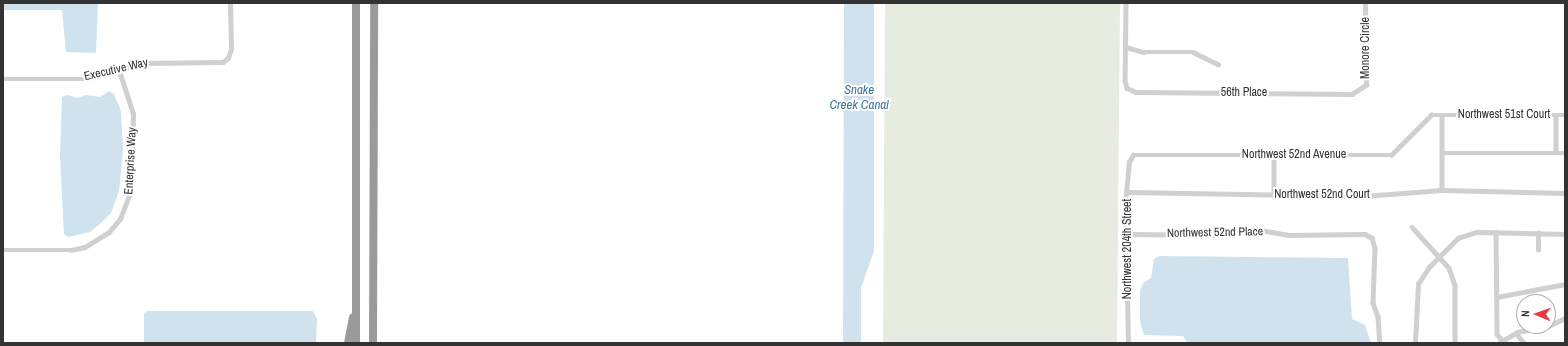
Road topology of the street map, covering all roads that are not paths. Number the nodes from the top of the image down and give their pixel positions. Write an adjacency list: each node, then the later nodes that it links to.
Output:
1 (230, 3): 8 (street, Executive Way)
2 (356, 3): 33 (highway)
3 (374, 3): 39 (highway)
4 (1126, 3): 6 (street)
5 (1366, 3): 10 (street, Monore Circle)
6 (1126, 47): 7 (street); 10 (street, 56th Place)
7 (1218, 64)
8 (119, 71): 9 (street, Executive Way); 28 (street, Enterprise Way)
9 (3, 79)
10 (1360, 91)
11 (1442, 115): 12 (street, Northwest 51st Court); 15 (street); 18 (street, Northwest 52nd Avenue)
12 (1556, 115): 13 (street, Northwest 51st Court); 14 (street)
13 (1565, 115)
14 (1556, 152): 15 (street); 16 (street)
15 (1442, 153): 19 (street)
16 (1565, 153)
17 (1130, 156): 18 (street, Northwest 52nd Avenue); 20 (street, Northwest 204th Street)
18 (1274, 156): 22 (street)
19 (1442, 190): 21 (street, Northwest 52nd Court); 22 (street, Northwest 52nd Court)
20 (1128, 192): 22 (street, Northwest 52nd Court); 26 (street, Northwest 204th Street)
21 (1565, 193)
22 (1274, 195)
23 (1412, 227): 30 (street)
24 (1496, 232): 25 (street); 30 (street); 32 (street)
25 (1538, 233): 27 (street); 29 (street)
26 (1128, 234): 40 (street, Northwest 204th Street); 41 (street, Northwest 52nd Place)
27 (1565, 234)
28 (3, 250)
29 (1538, 250)
30 (1439, 256): 42 (street); 43 (street)
31 (1565, 284): 32 (street)
32 (1497, 297): 36 (street)
33 (356, 308): 37 (highway); 38 (highway)
34 (1516, 333): 36 (street)
35 (1517, 334): 44 (street)
36 (1501, 341)
37 (348, 343)
38 (356, 343)
39 (373, 343)
40 (1128, 343)
41 (1380, 343)
42 (1415, 343)
43 (1455, 343)
44 (1524, 343)

